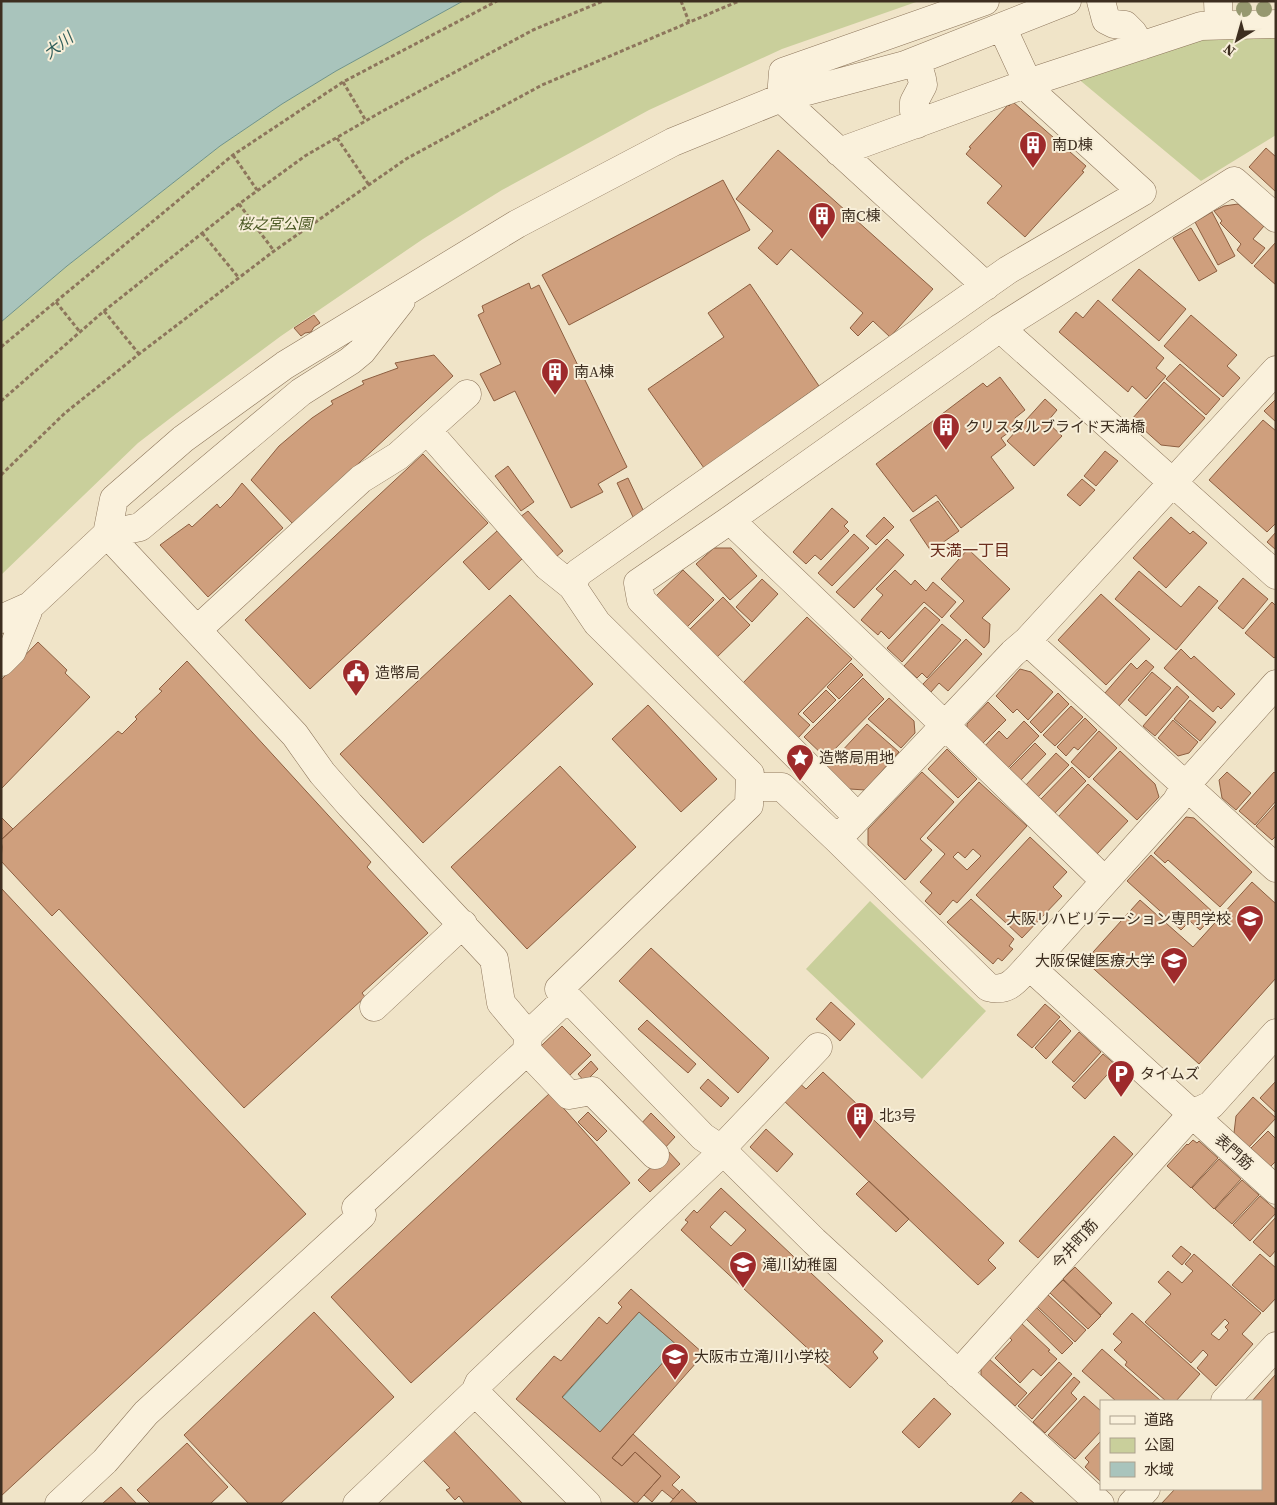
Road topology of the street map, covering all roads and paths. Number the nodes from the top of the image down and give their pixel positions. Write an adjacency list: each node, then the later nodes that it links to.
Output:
1 (497, 1): 14 (path)
2 (603, 1): 17 (path)
3 (681, 1): 9 (path)
4 (738, 1): 9 (path)
5 (985, 1): 16 (street)
6 (1101, 1): 12 (street)
7 (1050, 4): 11 (street)
8 (1218, 13): 10 (street); 12 (street)
9 (689, 22): 22 (path)
10 (1276, 24)
11 (1002, 27): 13 (street); 15 (street)
12 (1141, 46): 15 (street)
13 (917, 61): 16 (street); 18 (street)
14 (343, 82): 17 (path); 21 (path)
15 (1028, 83): 18 (street); 29 (street)
16 (781, 98): 20 (street); 30 (street)
17 (366, 121): 19 (path)
18 (917, 124): 20 (street)
19 (337, 138): 22 (path); 23 (path)
20 (839, 152): 29 (street)
21 (233, 156): 23 (path); 31 (path)
22 (369, 185): 27 (path)
23 (257, 190): 24 (path)
24 (239, 204): 26 (path); 27 (path)
25 (1276, 218): 33 (street)
26 (202, 233): 28 (path); 32 (path)
27 (274, 250): 28 (path)
28 (238, 278): 36 (path)
29 (986, 286): 48 (street)
30 (412, 287): 41 (street); 42 (street)
31 (56, 302): 34 (path); 35 (path)
32 (104, 311): 34 (path); 36 (path)
33 (1000, 328): 44 (street); 45 (street)
34 (80, 332): 39 (path)
35 (1, 347)
36 (139, 354): 43 (path)
37 (1276, 370): 44 (street)
38 (467, 394): 40 (street)
39 (1, 401)
40 (427, 430): 48 (street); 51 (street)
41 (184, 439): 42 (street); 46 (street)
42 (209, 468): 46 (street)
43 (1, 475)
44 (1173, 482): 47 (street); 52 (street)
45 (730, 520): 55 (street); 58 (street)
46 (106, 534): 49 (street); 51 (street)
47 (1276, 575)
48 (572, 586): 57 (street)
49 (30, 606): 50 (street); 53 (street)
50 (1, 620)
51 (197, 630): 62 (street)
52 (1027, 641): 55 (street); 56 (street)
53 (1, 662)
54 (1276, 684): 56 (street)
55 (944, 724): 58 (street); 61 (street)
56 (1185, 786): 60 (street); 61 (street)
57 (750, 787): 59 (street); 64 (street)
58 (858, 817): 59 (street)
59 (837, 839): 63 (street)
60 (1276, 868)
61 (1106, 880): 63 (street)
62 (463, 924): 65 (street); 67 (street)
63 (1029, 966): 69 (street, 表門筋)
64 (567, 998): 67 (street); 70 (street)
65 (374, 1007)
66 (1276, 1033): 69 (street)
67 (528, 1043): 71 (street); 78 (street)
68 (818, 1047): 70 (street)
69 (1192, 1114): 72 (street, 表門筋); 74 (street, 今井町筋)
70 (721, 1149): 74 (street); 75 (street)
71 (655, 1155)
72 (1276, 1190)
73 (1276, 1346): 76 (street)
74 (958, 1374): 81 (street)
75 (475, 1392): 79 (street); 80 (street)
76 (1226, 1400)
77 (1145, 1490): 82 (street)
78 (59, 1504)
79 (357, 1504)
80 (587, 1504)
81 (1100, 1504)
82 (1132, 1504)

